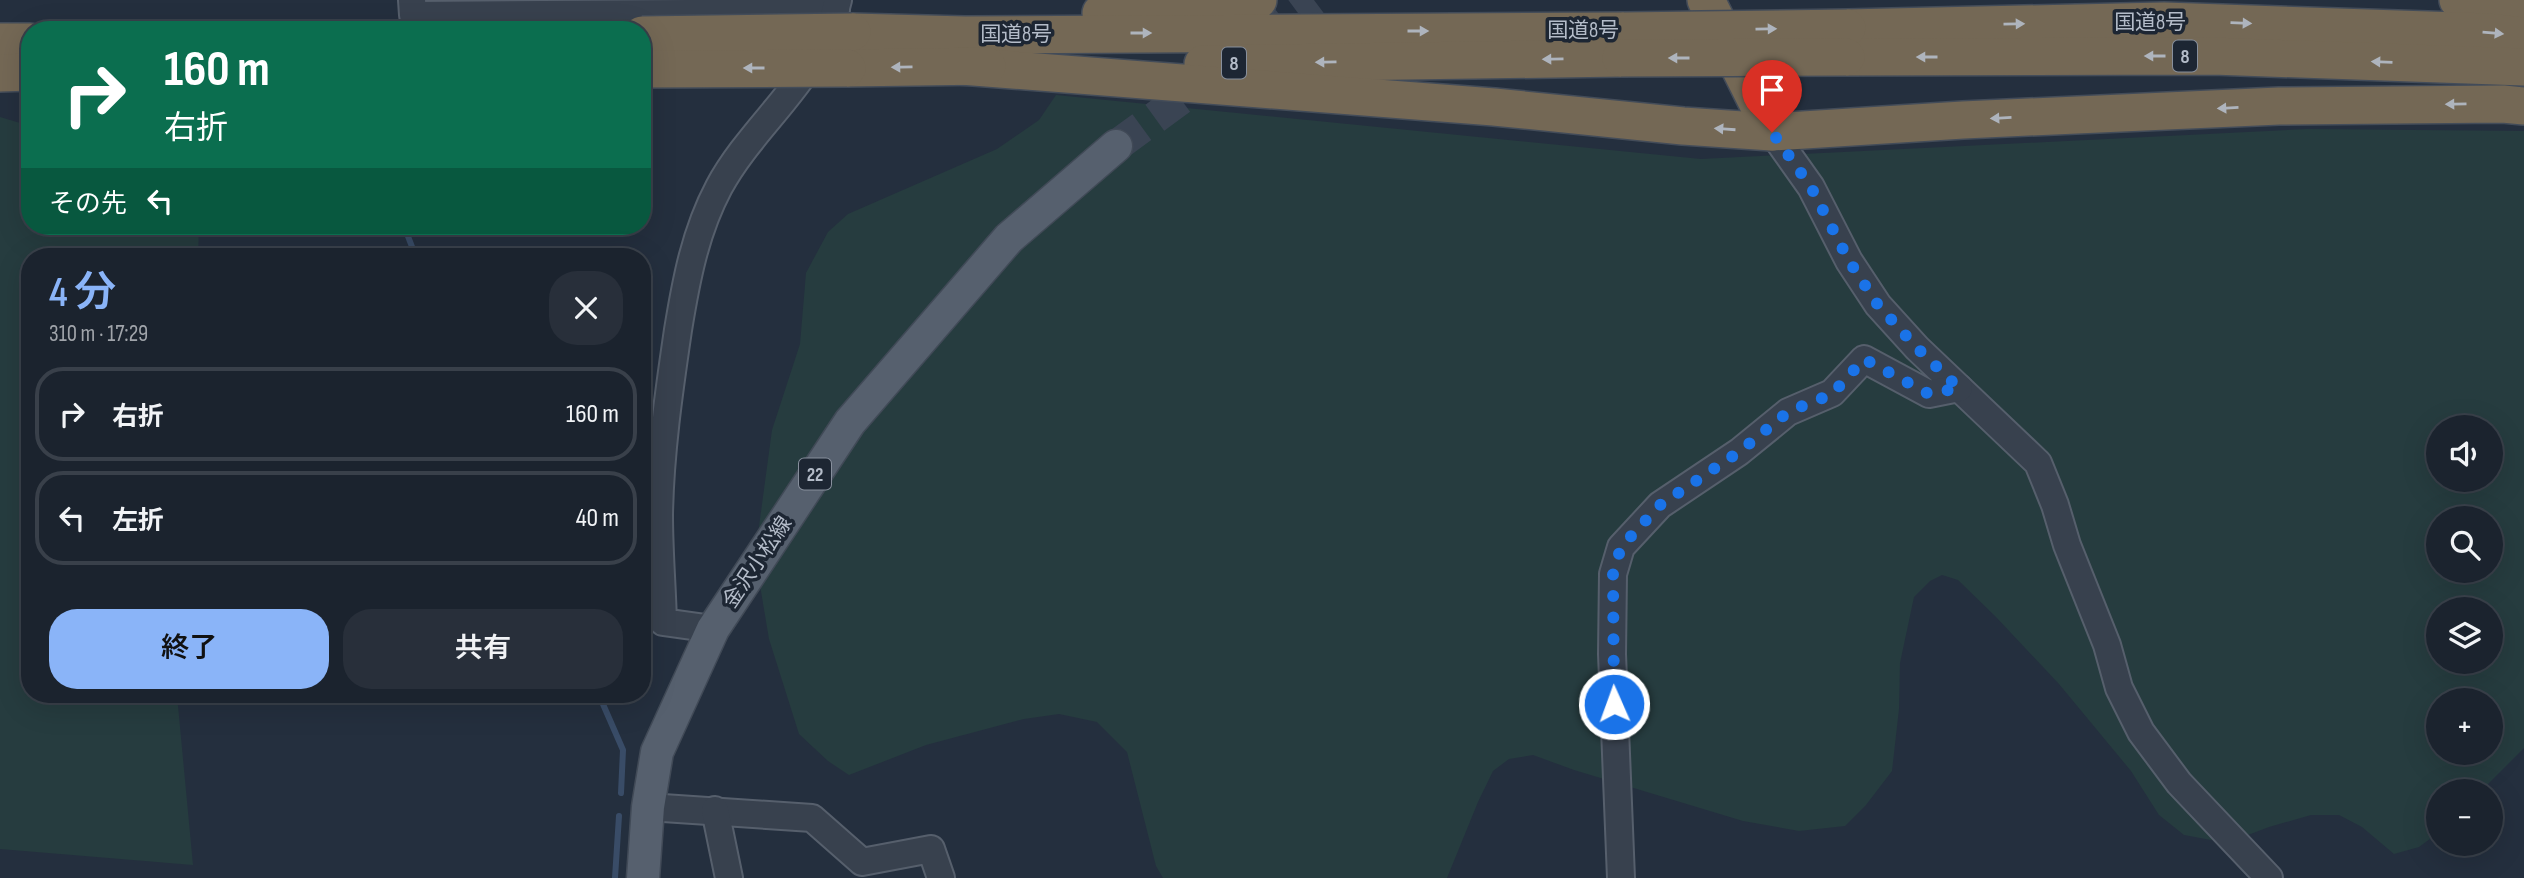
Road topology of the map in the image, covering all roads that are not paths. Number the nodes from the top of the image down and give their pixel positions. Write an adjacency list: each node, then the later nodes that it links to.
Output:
1 (412, 0): 6 (street)
2 (1258, 0): 12 (highway, 8)
3 (1706, 0): 18 (highway)
4 (2458, 0): 5 (highway)
5 (2524, 11)
6 (843, 27): 7 (highway, 国道8号 / 8, bridge); 12 (highway, 国道8号 / 8); 13 (highway, 国道8号 / 8, one-way to 13, bridge); 21 (street)
7 (651, 35)
8 (2524, 36): 11 (highway, 国道8号 / 8, one-way to 8)
9 (0, 42): 10 (highway)
10 (21, 42)
11 (1847, 43): 12 (highway, 国道8号 / 8, bridge); 14 (highway, 国道8号 / 8, one-way to 11)
12 (963, 50): 18 (highway, 8, one-way to 12)
13 (651, 67)
14 (2524, 67)
15 (21, 72): 16 (highway)
16 (0, 73)
17 (2524, 106): 18 (highway, 8, one-way to 18)
18 (1772, 132): 20 (street)
19 (1116, 146): 21 (main road, 金沢小松線 / 22)
20 (1959, 388): 27 (street); 28 (street)
21 (713, 629): 22 (main road, 金沢小松線 / 22)
22 (648, 807): 23 (street); 24 (main road, 金沢小松線 / 22)
23 (715, 810): 25 (street); 26 (street)
24 (643, 878)
25 (729, 878)
26 (940, 878)
27 (1621, 878)
28 (2269, 878)

